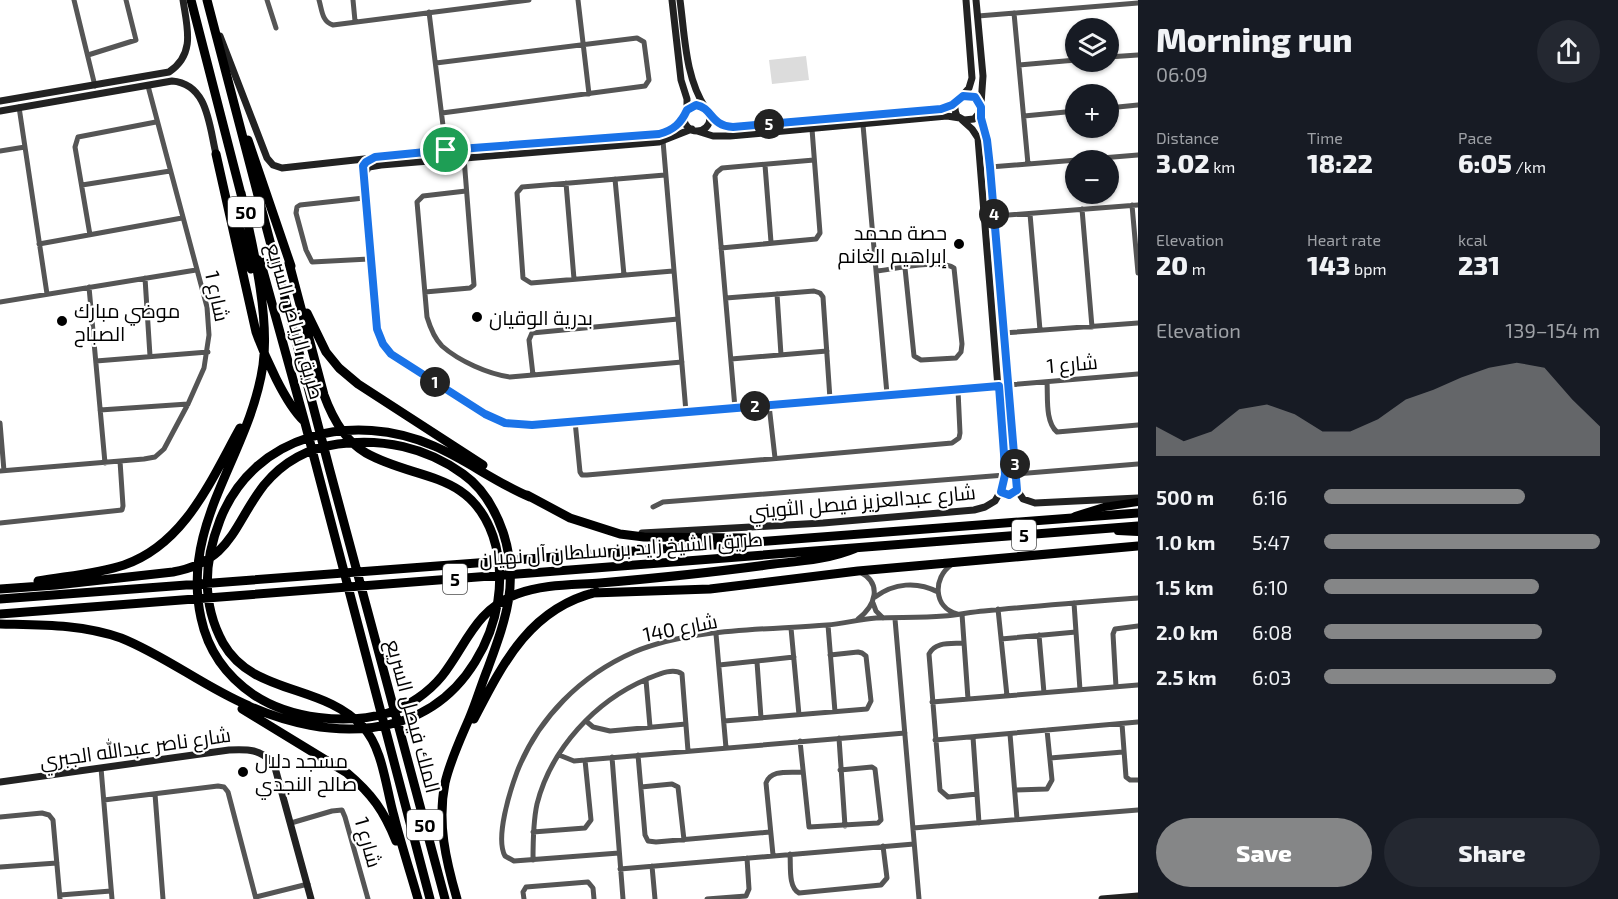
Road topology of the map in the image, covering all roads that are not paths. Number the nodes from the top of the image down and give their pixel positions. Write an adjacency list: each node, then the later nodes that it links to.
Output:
1 (74, 0): 22 (street)
2 (126, 0): 22 (street)
3 (183, 0): 28 (street)
4 (191, 0): 76 (highway, طريق الرياض السريع / 50)
5 (267, 0): 20 (street)
6 (319, 0): 19 (street)
7 (353, 0): 19 (street)
8 (529, 0): 16 (street)
9 (578, 0): 21 (street)
10 (672, 0): 40 (street)
11 (680, 0): 43 (street)
12 (966, 0): 34 (street)
13 (976, 0): 18 (street)
14 (207, 1): 32 (highway, طريق الرياض السريع / 50); 65 (street)
15 (1138, 3): 17 (street)
16 (429, 12): 19 (street); 26 (street)
17 (1014, 13): 18 (street); 27 (street)
18 (978, 16): 39 (street)
19 (355, 21)
20 (276, 27)
21 (584, 45): 26 (street); 33 (street); 33 (street)
22 (88, 55): 30 (street)
23 (1138, 55): 24 (street)
24 (1119, 56)
25 (1065, 61): 27 (street)
26 (436, 63): 45 (street)
27 (1019, 65): 46 (street)
28 (161, 74): 29 (street); 30 (street)
29 (163, 83): 31 (street); 60 (street)
30 (95, 86): 35 (street)
31 (148, 86): 37 (street); 50 (street, شارع 1)
32 (229, 88): 88 (highway); 175 (highway, طريق الرياض السريع / 50)
33 (589, 94): 45 (street)
34 (958, 100): 39 (street); 42 (street); 48 (street)
35 (0, 101)
36 (1138, 105): 38 (street)
37 (19, 107): 41 (street); 57 (street)
38 (1119, 107)
39 (981, 109): 48 (street); 69 (street)
40 (687, 110): 43 (street); 47 (street)
41 (0, 111)
42 (915, 111): 43 (street); 49 (street)
43 (707, 112): 53 (street)
44 (1065, 112): 46 (street)
45 (442, 113): 58 (street)
46 (1024, 116): 67 (street)
47 (684, 118): 53 (street); 55 (street)
48 (961, 119): 49 (street); 90 (street, شارع عبدالعزيز فيصل الثويني)
49 (915, 120): 51 (street)
50 (156, 123): 70 (street, شارع 1); 74 (street)
51 (863, 124): 52 (street); 94 (street)
52 (812, 129): 53 (street); 66 (street)
53 (694, 130): 54 (street)
54 (663, 141): 61 (street); 71 (street)
55 (506, 145): 56 (street); 61 (street)
56 (494, 146): 58 (street); 63 (street)
57 (25, 147): 59 (street); 85 (street)
58 (446, 150): 65 (street)
59 (0, 151)
60 (216, 154): 107 (highway); 136 (highway)
61 (508, 155): 63 (street)
62 (1138, 155): 67 (street)
63 (494, 156): 64 (street)
64 (464, 158): 65 (street); 75 (street)
65 (379, 159): 77 (street)
66 (814, 160): 68 (street); 84 (street)
67 (1028, 164): 69 (street)
68 (765, 165): 84 (street); 86 (street)
69 (990, 167): 81 (street)
70 (170, 171): 74 (street); 82 (street, شارع 1)
71 (665, 175): 72 (street); 93 (street)
72 (615, 179): 73 (street); 96 (street)
73 (566, 183): 98 (street); 98 (street)
74 (82, 185): 83 (street)
75 (466, 191): 102 (street); 102 (street)
76 (241, 193): 107 (highway); 136 (highway, طريق الرياض السريع / 50)
77 (364, 198): 87 (street); 87 (street)
78 (1135, 205): 79 (street); 95 (street)
79 (1082, 210): 80 (street); 110 (street)
80 (1030, 214): 81 (street); 111 (street)
81 (994, 216): 89 (street)
82 (182, 218): 83 (street); 92 (street, شارع 1)
83 (90, 235): 85 (street)
84 (771, 242): 86 (street)
85 (39, 244): 103 (street)
86 (721, 248): 105 (street)
87 (369, 259): 134 (street)
88 (289, 263): 150 (highway); 192 (highway)
89 (999, 266): 90 (street); 100 (street)
90 (989, 267): 99 (street, شارع عبدالعزيز فيصل الثويني)
91 (905, 268): 91 (street); 94 (street)
92 (196, 270): 97 (street); 114 (street, شارع 1)
93 (673, 271): 96 (street); 108 (street)
94 (877, 272): 127 (street)
95 (1138, 273)
96 (624, 275): 98 (street)
97 (145, 278): 101 (street); 116 (street)
98 (574, 279)
99 (990, 280): 100 (street); 124 (street, شارع عبدالعزيز فيصل الثويني)
100 (1000, 280): 112 (street)
101 (89, 287): 103 (street); 118 (street)
102 (425, 292): 121 (street)
103 (46, 294): 106 (street)
104 (777, 294): 105 (street); 113 (street); 115 (street)
105 (726, 298): 117 (street)
106 (0, 302)
107 (262, 309): 126 (highway)
108 (678, 319): 119 (street); 121 (street)
109 (1138, 322): 110 (street)
110 (1092, 327): 111 (street)
111 (1040, 330): 112 (street)
112 (1004, 333): 123 (street)
113 (826, 351): 115 (street); 128 (street)
114 (208, 352): 116 (street); 129 (street, شارع 1)
115 (781, 354): 117 (street)
116 (150, 356): 118 (street)
117 (731, 359): 131 (street)
118 (96, 361): 132 (street)
119 (682, 362): 121 (street); 133 (street)
120 (1138, 374): 122 (street, شارع 1)
121 (533, 375)
122 (1047, 382): 123 (street, شارع 1); 137 (street)
123 (1008, 385): 140 (street)
124 (999, 386): 125 (street); 139 (street, شارع عبدالعزيز فيصل الثويني)
125 (958, 390): 127 (street); 141 (street)
126 (257, 391): 165 (highway); 166 (highway)
127 (887, 394): 128 (street)
128 (830, 399): 130 (street)
129 (188, 404): 132 (street); 142 (street, شارع 1)
130 (770, 405): 131 (street); 141 (street)
131 (735, 408): 133 (street)
132 (100, 410): 143 (street)
133 (686, 412): 134 (street)
134 (575, 421): 141 (street)
135 (0, 423): 138 (street)
136 (306, 425): 178 (highway, طريق الرياض السريع / 50)
137 (1138, 425)
138 (1, 439): 145 (street)
139 (1004, 454): 140 (street); 147 (street, شارع عبدالعزيز فيصل الثويني)
140 (1014, 454): 146 (street)
141 (775, 458)
142 (120, 461): 143 (street, شارع 1); 155 (street)
143 (105, 463): 145 (street, شارع 1)
144 (1138, 464): 146 (street)
145 (2, 471)
146 (1015, 474): 148 (street)
147 (1005, 475): 149 (street, شارع عبدالعزيز فيصل الثويني); 152 (street)
148 (1017, 490): 149 (street); 151 (street)
149 (1001, 492): 159 (street, شارع عبدالعزيز فيصل الثويني)
150 (530, 497): 159 (highway); 270 (highway)
151 (1138, 500): 154 (main road)
152 (653, 507)
153 (1138, 513): 154 (highway, طريق الشيخ زايد بن سلطان آل نهيان / 5)
154 (1072, 517): 160 (highway, طريق الشيخ زايد بن سلطان آل نهيان / 5)
155 (0, 523)
156 (1138, 526): 157 (highway, طريق الشيخ زايد بن سلطان آل نهيان / 5)
157 (1089, 530): 158 (main road); 162 (highway, طريق الشيخ زايد بن سلطان آل نهيان / 5)
158 (1138, 532)
159 (627, 535): 160 (highway)
160 (762, 541): 170 (highway, طريق الشيخ زايد بن سلطان آل نهيان / 5)
161 (1138, 546): 163 (highway)
162 (856, 548): 165 (highway); 176 (highway, طريق الشيخ زايد بن سلطان آل نهيان / 5)
163 (956, 562): 164 (highway); 167 (street)
164 (858, 571): 168 (highway); 171 (street)
165 (669, 577): 168 (highway)
166 (0, 588): 227 (highway)
167 (938, 592): 171 (street); 172 (street)
168 (592, 594): 227 (highway)
169 (1138, 598): 173 (street, شارع 140)
170 (0, 599)
171 (874, 600): 180 (street); 182 (street)
172 (940, 601): 177 (street); 179 (street)
173 (1074, 603): 174 (street, شارع 140); 187 (street)
174 (998, 609): 177 (street, شارع 140); 190 (street)
175 (368, 611): 272 (highway, الملك فيصل السريع / 50)
176 (0, 614)
177 (960, 614): 179 (street, شارع 140); 191 (street)
178 (357, 617): 271 (highway, الملك فيصل السريع / 50)
179 (930, 617): 181 (street, شارع 140)
180 (884, 618): 181 (street, شارع 140); 182 (street, شارع 140)
181 (895, 619): 215 (street)
182 (854, 622): 184 (street, شارع 140)
183 (0, 624): 192 (highway)
184 (828, 625): 186 (street, شارع 140); 193 (street)
185 (1138, 626): 199 (street)
186 (791, 628): 188 (street, شارع 140); 194 (street)
187 (1076, 632): 189 (street); 200 (street)
188 (716, 634): 196 (street); 256 (street, شارع 140)
189 (1039, 635): 190 (street); 201 (street)
190 (1001, 639): 202 (street)
191 (964, 643): 203 (street); 204 (street)
192 (143, 647): 270 (highway)
193 (830, 655): 205 (street); 205 (street)
194 (794, 657): 195 (street); 206 (street)
195 (757, 662): 196 (street); 207 (street)
196 (719, 665): 209 (street)
197 (646, 680): 208 (street); 211 (street); 213 (street)
198 (1138, 685): 199 (street)
199 (1116, 687): 200 (street)
200 (1080, 690): 201 (street)
201 (1044, 693): 202 (street)
202 (1007, 696): 203 (street)
203 (968, 699): 204 (street)
204 (932, 702): 219 (street)
205 (835, 712): 206 (street)
206 (799, 715): 207 (street)
207 (761, 718): 209 (street)
208 (586, 721): 213 (street); 224 (street)
209 (724, 721): 221 (street)
210 (1138, 723): 212 (street)
211 (686, 724): 213 (street); 222 (street)
212 (1122, 724): 214 (street); 223 (street)
213 (650, 728)
214 (1047, 730): 216 (street); 228 (street)
215 (905, 733): 218 (street); 246 (street)
216 (1010, 734): 217 (street); 236 (street)
217 (973, 737): 219 (street); 238 (street)
218 (839, 738): 220 (street); 231 (street)
219 (935, 740): 238 (street)
220 (800, 741): 221 (street); 232 (street)
221 (726, 748): 222 (street)
222 (688, 751): 225 (street)
223 (1123, 752): 228 (street); 233 (street)
224 (559, 755): 229 (street); 247 (street)
225 (638, 755): 226 (street); 235 (street)
226 (612, 757): 229 (street); 252 (street)
227 (452, 758): 273 (highway)
228 (1050, 758): 236 (street)
229 (585, 760): 247 (street)
230 (101, 768): 234 (street, شارع ناصر عبدالله الجبري); 239 (street); 243 (street, شارع ناصر عبدالله الجبري)
231 (840, 770): 245 (street); 245 (street)
232 (803, 772): 245 (street); 248 (street)
233 (1138, 780)
234 (0, 782)
235 (641, 787): 249 (street); 249 (street)
236 (1015, 790): 242 (street)
237 (155, 794): 239 (street); 265 (street); 267 (street)
238 (977, 794): 244 (street)
239 (104, 800): 262 (street)
240 (1138, 810): 242 (street)
241 (0, 817): 257 (street)
242 (1017, 819): 244 (street)
243 (291, 823): 261 (street, شارع ناصر عبدالله الجبري); 269 (street, شارع 1)
244 (979, 823): 246 (street)
245 (845, 826)
246 (914, 828): 250 (street)
247 (533, 832): 256 (street)
248 (770, 832): 249 (street); 254 (street)
249 (684, 840)
250 (914, 844): 251 (street); 279 (street)
251 (883, 846): 253 (street); 253 (street)
252 (619, 853): 256 (street, شارع 140); 260 (street)
253 (790, 854): 254 (street)
254 (773, 855): 255 (street)
255 (747, 858): 258 (street); 278 (street)
256 (533, 860)
257 (57, 862): 259 (street); 264 (street)
258 (652, 866): 260 (street); 277 (street)
259 (0, 867)
260 (620, 869): 276 (street)
261 (308, 884): 265 (street); 268 (street, شارع ناصر عبدالله الجبري)
262 (111, 891): 264 (street); 266 (street)
263 (1138, 896): 280 (street)
264 (60, 897)
265 (256, 898)
266 (112, 899)
267 (163, 899)
268 (311, 899)
269 (368, 899)
270 (418, 899)
271 (430, 899)
272 (445, 899)
273 (457, 899)
274 (524, 899): 275 (street)
275 (594, 899)
276 (622, 899)
277 (655, 899)
278 (707, 899)
279 (919, 899)
280 (1102, 899)

